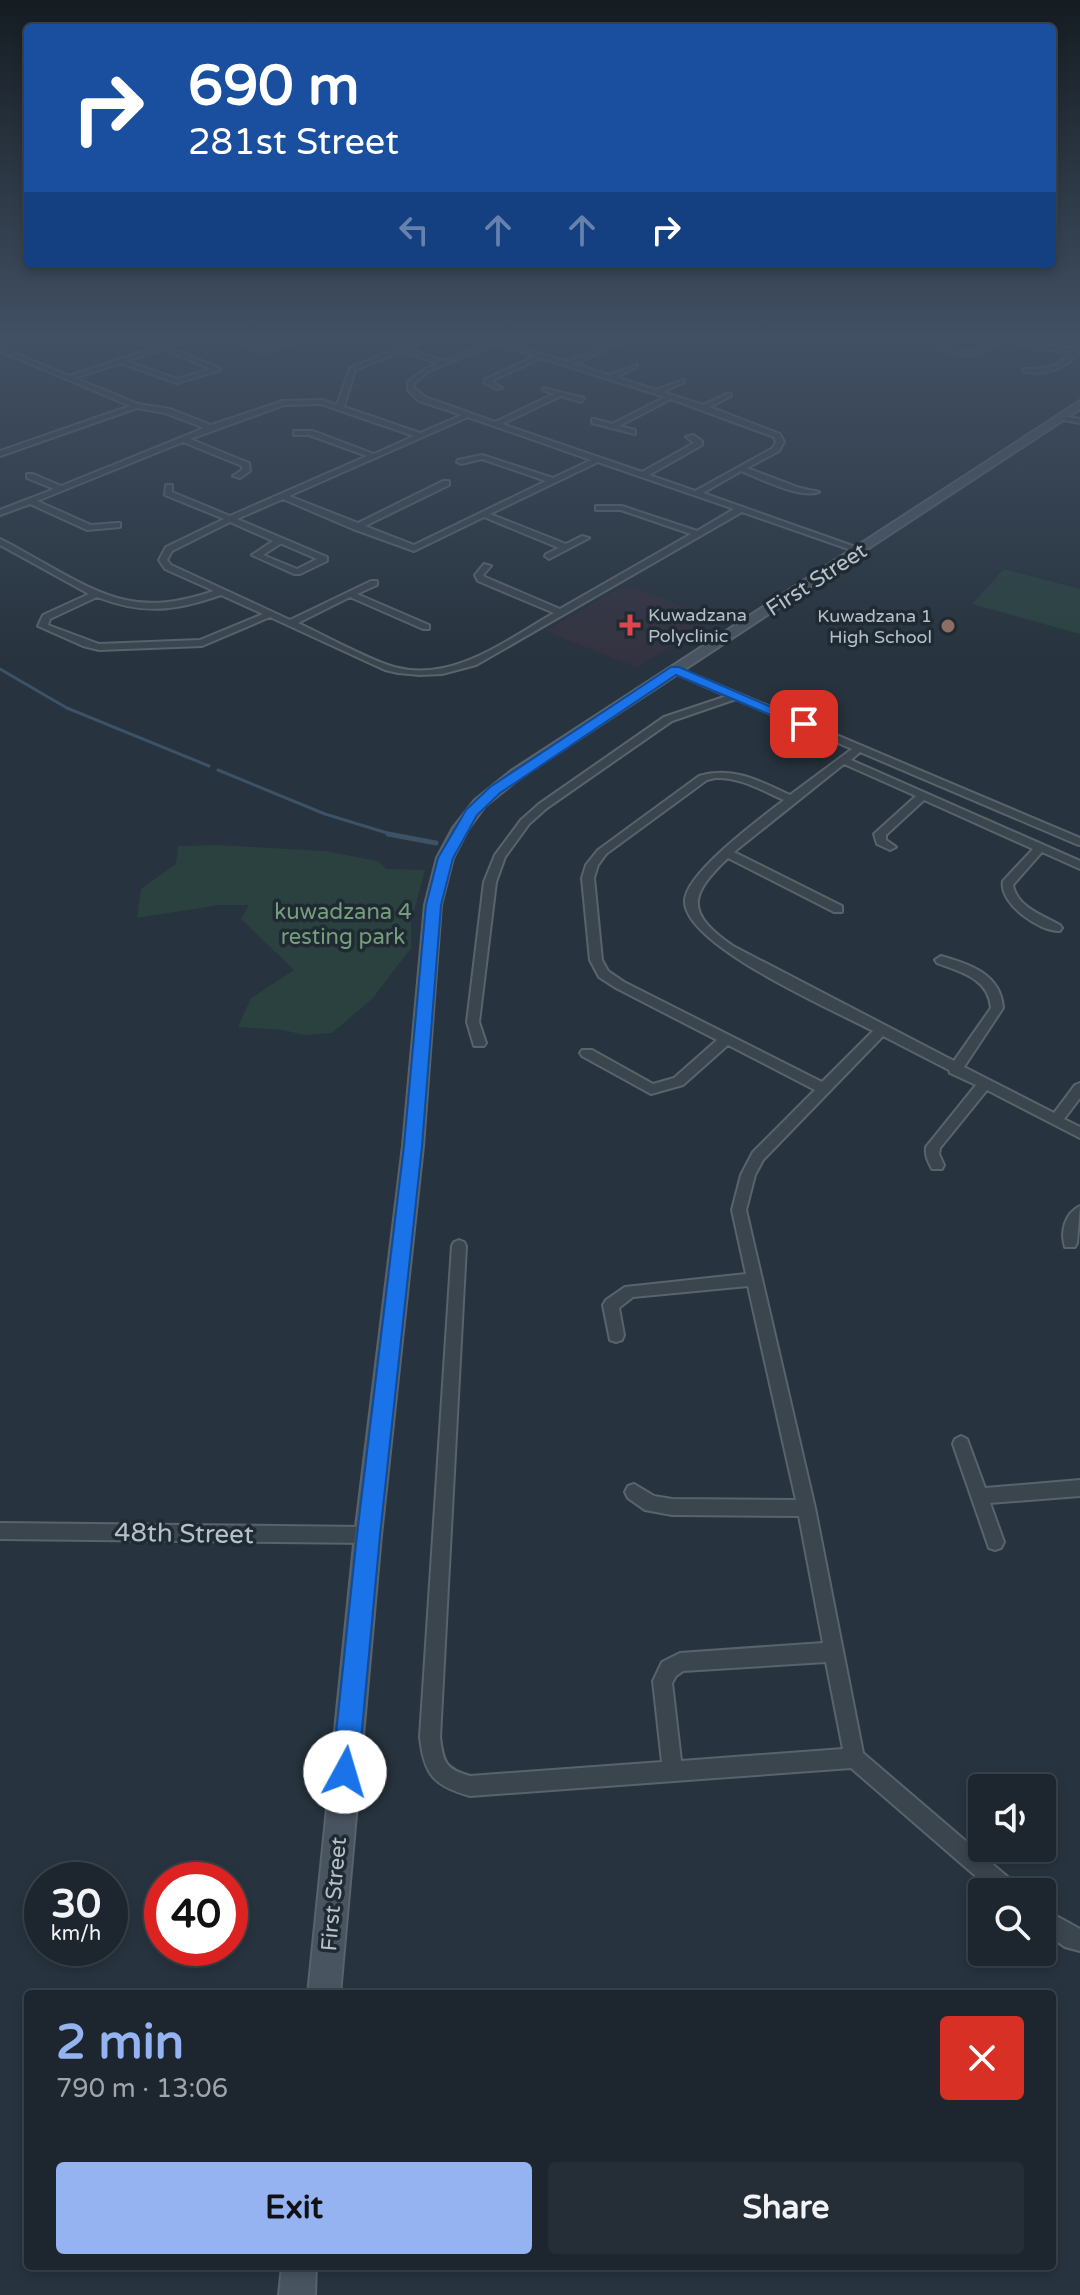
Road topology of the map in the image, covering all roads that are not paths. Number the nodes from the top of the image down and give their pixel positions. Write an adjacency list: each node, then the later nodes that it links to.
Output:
1 (20, 447): 10 (street)
2 (163, 447): 21 (street)
3 (203, 447): 17 (street)
4 (349, 447): 11 (street)
5 (397, 447): 11 (street)
6 (563, 447): 12 (street)
7 (692, 447): 15 (street)
8 (777, 447): 14 (street)
9 (1026, 447): 38 (street, First Street)
10 (0, 454)
11 (376, 457): 24 (street)
12 (598, 459): 15 (street); 18 (street)
13 (461, 462): 18 (street)
14 (742, 469): 22 (street); 23 (street)
15 (643, 475): 23 (street)
16 (30, 476): 21 (street)
17 (237, 476)
18 (554, 481): 29 (street)
19 (446, 483): 32 (street)
20 (169, 487): 30 (street)
21 (59, 488): 25 (street)
22 (815, 492)
23 (697, 493): 27 (street)
24 (284, 497): 30 (street); 32 (street)
25 (29, 500): 28 (street); 31 (street)
26 (599, 508): 33 (street)
27 (741, 509): 33 (street); 38 (street)
28 (2, 510)
29 (485, 515): 32 (street); 37 (street)
30 (231, 519): 35 (street); 42 (street)
31 (117, 525)
32 (356, 527)
33 (698, 534): 45 (street)
34 (585, 538): 37 (street)
35 (280, 540): 35 (street)
36 (0, 542): 43 (street)
37 (565, 547): 39 (street)
38 (860, 550): 49 (street, First Street)
39 (549, 556)
40 (487, 566): 45 (street)
41 (374, 583): 44 (street)
42 (220, 592): 43 (street); 46 (street)
43 (98, 593): 46 (street)
44 (350, 594): 47 (street); 48 (street)
45 (562, 613): 47 (street)
46 (268, 615): 47 (street)
47 (289, 624)
48 (426, 627)
49 (675, 670): 50 (street); 85 (street, First Street)
50 (736, 696): 51 (street); 65 (street)
51 (858, 749): 52 (street); 55 (street)
52 (843, 760): 53 (street); 54 (street)
53 (922, 796): 56 (street); 57 (street)
54 (792, 800): 58 (street); 64 (street)
55 (1080, 842)
56 (890, 847)
57 (1040, 848): 59 (street); 61 (street)
58 (727, 853): 60 (street); 63 (street)
59 (1080, 865)
60 (838, 909)
61 (1056, 928)
62 (941, 960): 67 (street)
63 (880, 1031): 67 (street); 69 (street)
64 (728, 1038): 66 (street); 69 (street)
65 (479, 1043)
66 (587, 1053)
67 (955, 1070): 68 (street)
68 (984, 1084): 71 (street); 73 (street)
69 (823, 1088): 77 (street)
70 (1080, 1088): 71 (street)
71 (1056, 1120): 72 (street)
72 (1080, 1133)
73 (937, 1165)
74 (1080, 1212): 75 (street)
75 (1070, 1243)
76 (459, 1246): 89 (street)
77 (755, 1279): 78 (street); 83 (street)
78 (616, 1335)
79 (961, 1444): 82 (street)
80 (1080, 1488): 82 (street)
81 (634, 1492): 83 (street)
82 (979, 1496): 86 (street)
83 (806, 1508): 87 (street)
84 (0, 1531): 85 (street, 48th Street)
85 (368, 1535): 93 (street, First Street)
86 (995, 1542)
87 (834, 1652): 88 (street); 89 (street)
88 (854, 1758): 89 (street); 90 (street)
89 (673, 1772)
90 (994, 1878)
91 (1056, 1928): 92 (street)
92 (1080, 1940)
93 (324, 1990)
94 (299, 2270): 95 (street)
95 (297, 2295)

